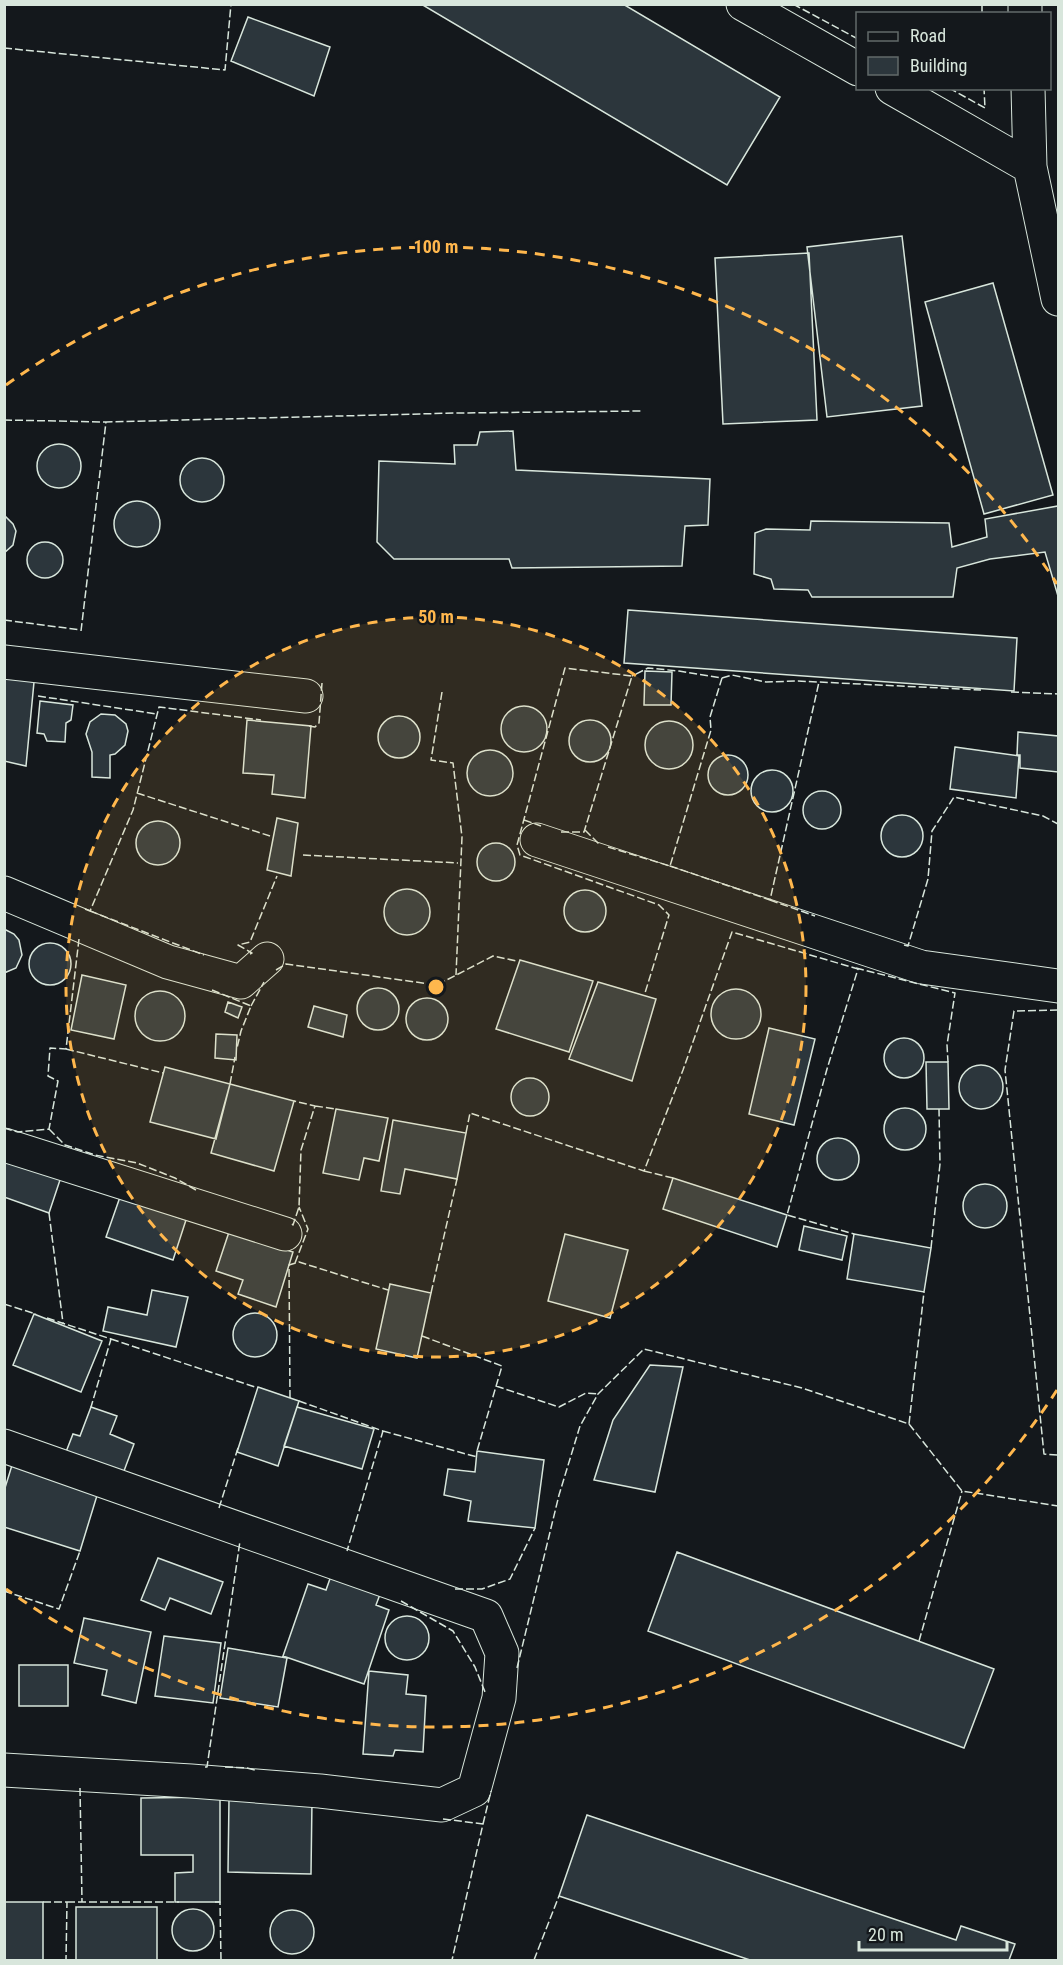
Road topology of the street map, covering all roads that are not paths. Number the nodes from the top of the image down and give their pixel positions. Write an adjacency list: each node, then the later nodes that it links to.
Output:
1 (743, 4): 2 (street)
2 (856, 68)
3 (896, 90): 5 (street)
4 (1028, 90): 5 (street)
5 (1030, 166): 6 (street)
6 (1059, 299)
7 (4, 662): 8 (street)
8 (306, 696)
9 (537, 840): 12 (street)
10 (4, 893): 11 (street)
11 (267, 959)
12 (1059, 986)
13 (4, 1145): 14 (street)
14 (285, 1234)
15 (4, 1446): 16 (street)
16 (4, 1770)

